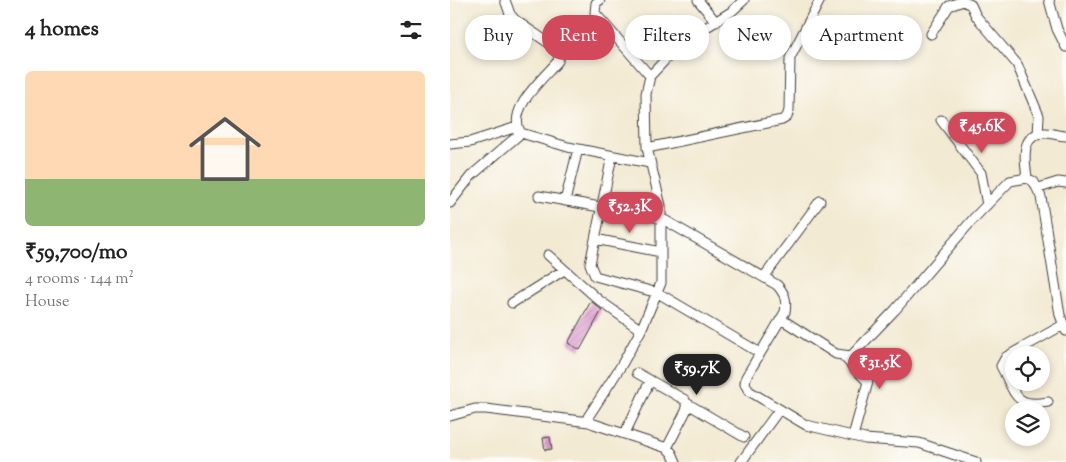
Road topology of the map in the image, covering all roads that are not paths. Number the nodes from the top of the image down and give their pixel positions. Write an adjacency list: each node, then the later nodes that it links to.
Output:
1 (505, 0): 12 (street)
2 (600, 0): 10 (street)
3 (698, 0): 7 (street)
4 (744, 0): 7 (street)
5 (820, 0): 16 (street)
6 (1049, 0): 9 (street)
7 (716, 22): 10 (street)
8 (931, 34): 13 (street)
9 (1066, 46)
10 (650, 76): 16 (street)
11 (940, 120): 27 (street)
12 (519, 130): 15 (street); 17 (street); 26 (street)
13 (1038, 135): 14 (street); 20 (street)
14 (1066, 136)
15 (450, 144)
16 (647, 148): 19 (street)
17 (578, 149): 18 (street); 24 (street)
18 (612, 156): 19 (street); 28 (street)
19 (650, 163): 29 (street)
20 (1027, 178): 22 (street); 27 (street)
21 (1066, 183): 22 (street)
22 (1039, 188): 38 (street)
23 (539, 196): 24 (street)
24 (565, 201): 28 (street)
25 (820, 201): 34 (street)
26 (450, 203)
27 (987, 205): 41 (street)
28 (601, 207): 29 (street); 30 (street)
29 (661, 218): 31 (street); 34 (street)
30 (595, 239): 31 (street); 35 (street)
31 (661, 252): 35 (street)
32 (548, 255): 33 (street)
33 (564, 270): 36 (street); 39 (street)
34 (764, 277): 37 (street)
35 (658, 293): 39 (street); 40 (street)
36 (512, 303)
37 (781, 319): 40 (street); 41 (street)
38 (1064, 328): 44 (street)
39 (641, 330): 48 (street)
40 (760, 353): 46 (street)
41 (844, 357): 50 (street)
42 (637, 373): 43 (street)
43 (650, 381): 45 (street); 49 (street)
44 (1022, 401)
45 (688, 404): 51 (street); 52 (street)
46 (779, 410): 50 (street); 54 (street)
47 (450, 416): 48 (street)
48 (589, 422): 49 (street)
49 (626, 433): 52 (street)
50 (853, 436): 55 (street)
51 (744, 437)
52 (667, 448): 53 (street)
53 (676, 462)
54 (741, 462)
55 (976, 462)

